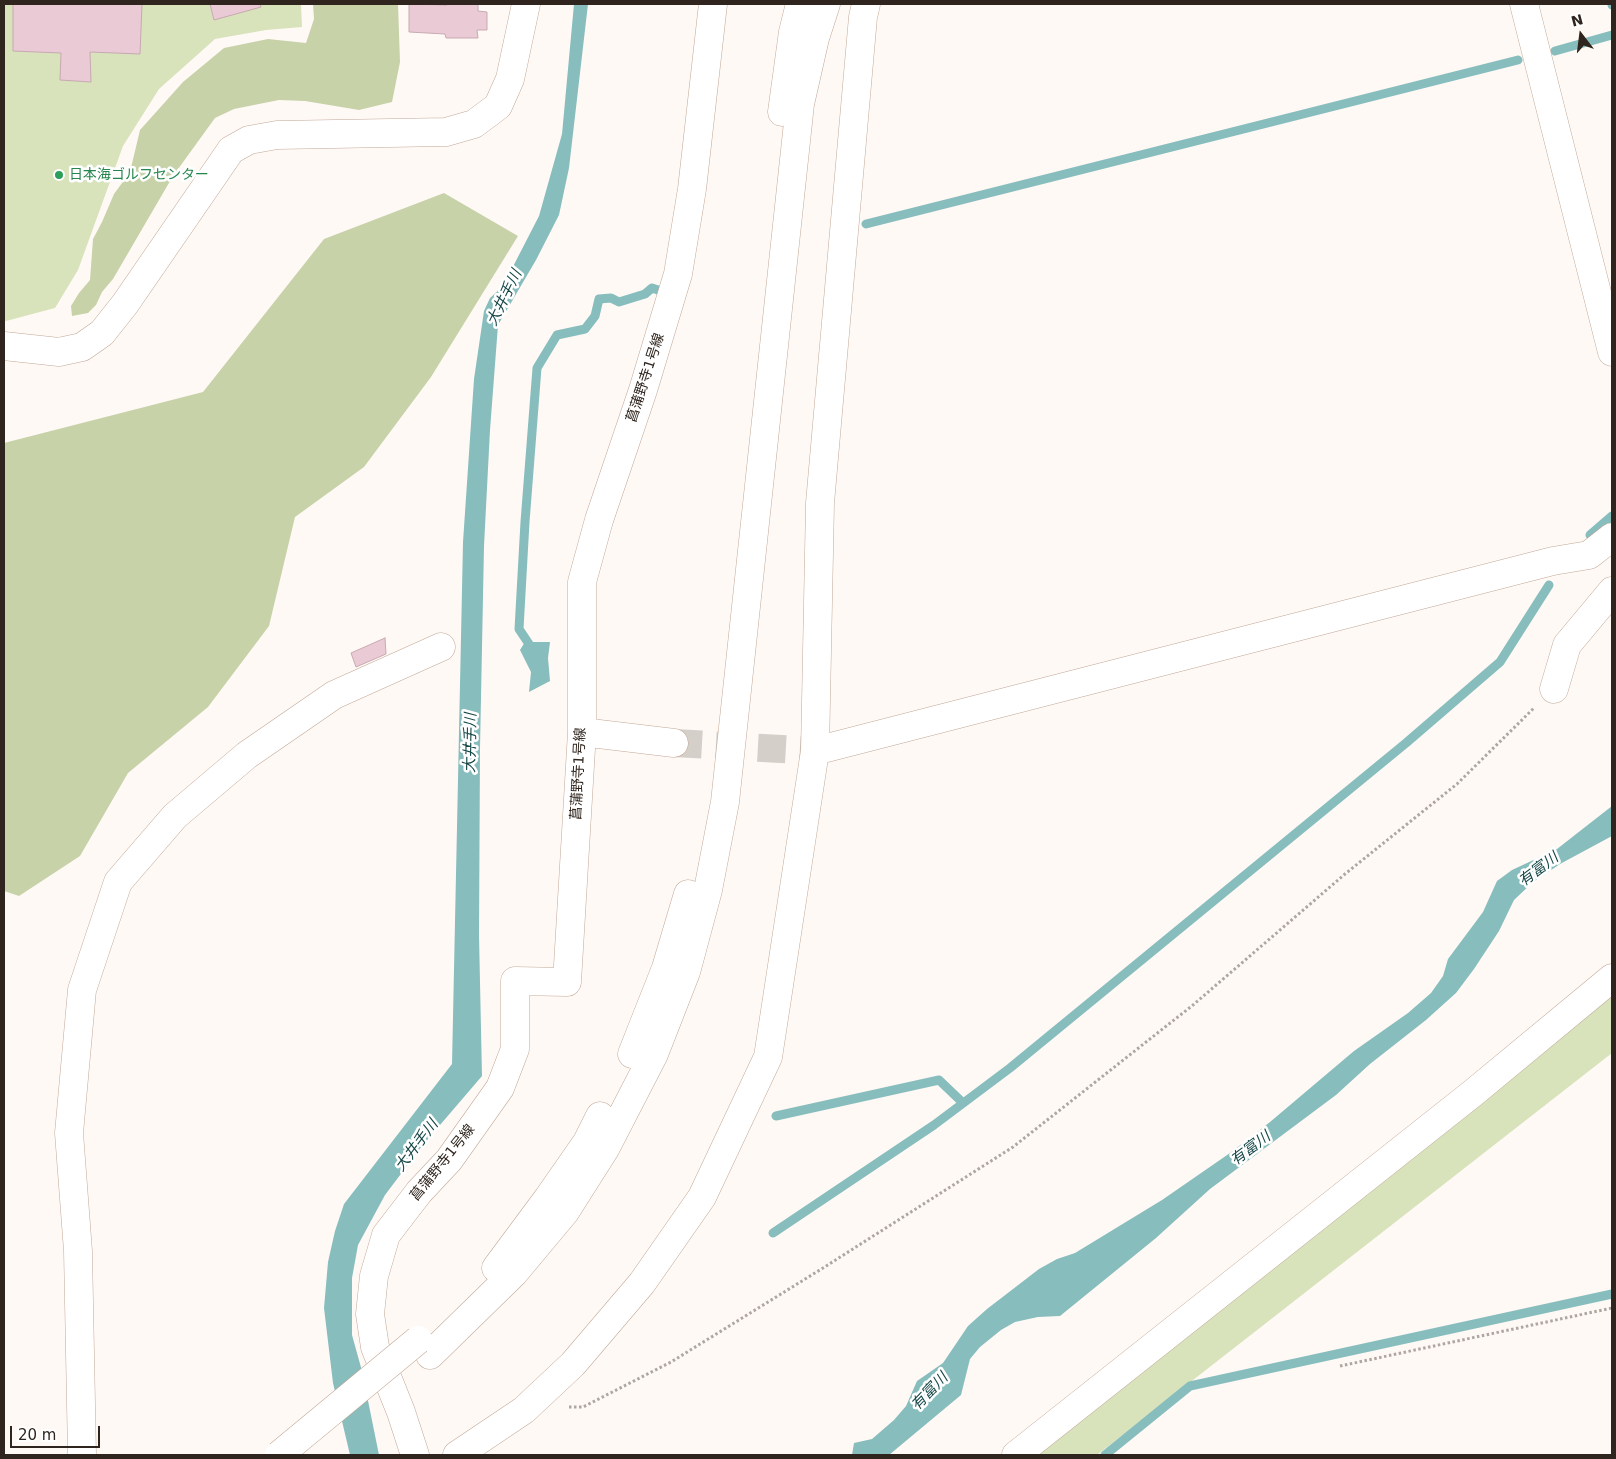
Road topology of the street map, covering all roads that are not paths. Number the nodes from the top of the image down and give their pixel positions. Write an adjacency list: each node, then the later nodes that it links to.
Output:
1 (526, 4): 7 (main road)
2 (713, 4): 13 (main road, 菖蒲野寺1号線)
3 (800, 4): 17 (main road)
4 (826, 4): 17 (main road)
5 (866, 4): 15 (main road)
6 (1524, 4): 8 (main road)
7 (4, 346)
8 (1612, 352)
9 (1612, 536): 15 (main road)
10 (1612, 592): 12 (main road)
11 (441, 647): 18 (main road)
12 (1554, 689)
13 (582, 732): 14 (main road); 21 (main road, 菖蒲野寺1号線)
14 (674, 742)
15 (815, 751): 22 (main road)
16 (1612, 978): 23 (main road)
17 (424, 1348): 19 (main road, bridge); 20 (main road)
18 (82, 1455)
19 (279, 1455)
20 (308, 1455)
21 (415, 1455)
22 (457, 1455)
23 (1016, 1455)

